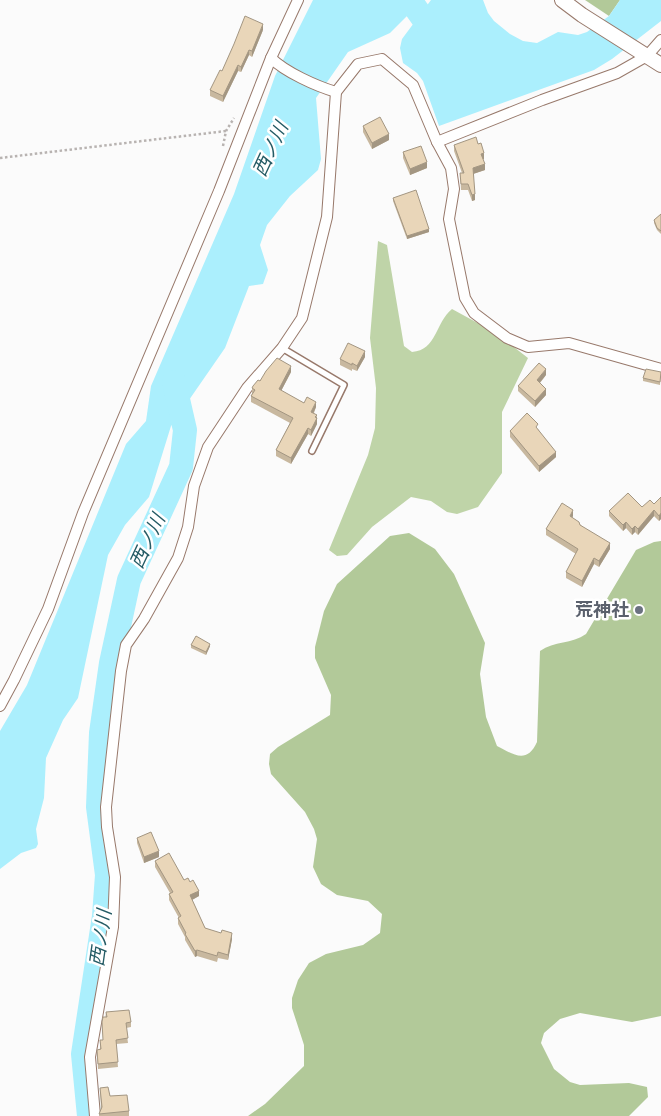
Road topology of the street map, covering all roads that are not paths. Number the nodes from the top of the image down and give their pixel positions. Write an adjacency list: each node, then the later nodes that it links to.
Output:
1 (298, 0): 5 (street)
2 (562, 0): 4 (main road)
3 (661, 40): 4 (street)
4 (644, 54): 6 (main road); 8 (street)
5 (274, 61): 7 (street); 12 (street)
6 (661, 65)
7 (336, 92): 8 (street); 9 (street)
8 (436, 142): 10 (street)
9 (282, 348): 11 (lane); 13 (street)
10 (661, 369)
11 (312, 451)
12 (0, 706)
13 (96, 1116)

